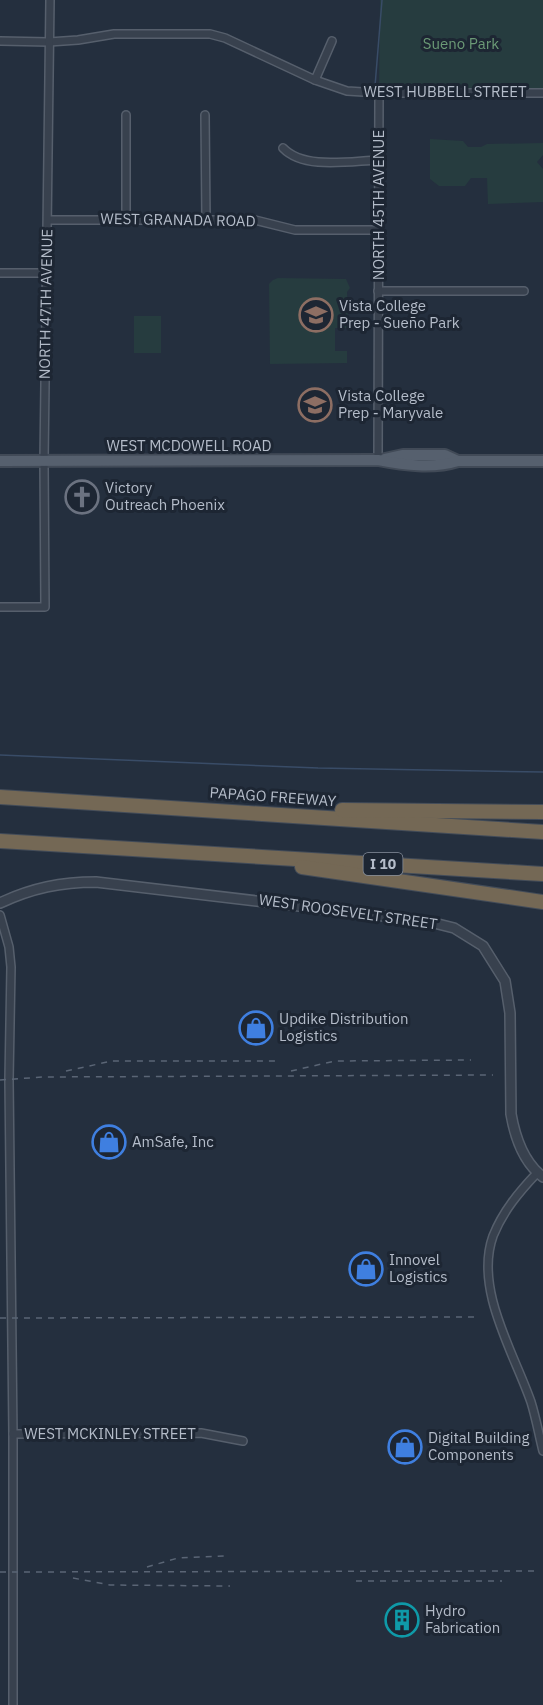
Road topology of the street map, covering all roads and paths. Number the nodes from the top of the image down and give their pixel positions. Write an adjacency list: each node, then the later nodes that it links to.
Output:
1 (50, 0): 4 (street, NORTH 47TH AVENUE)
2 (332, 40): 5 (street)
3 (0, 41): 4 (street, WEST HUBBELL STREET)
4 (49, 42): 5 (street, WEST HUBBELL STREET); 13 (street, NORTH 47TH AVENUE)
5 (315, 80): 6 (street, WEST HUBBELL STREET)
6 (379, 93): 7 (street, WEST HUBBELL STREET); 11 (street, NORTH 45TH AVENUE)
7 (543, 93)
8 (126, 115): 12 (street)
9 (205, 116): 14 (street)
10 (283, 148): 11 (street)
11 (378, 160): 15 (street, NORTH 45TH AVENUE)
12 (126, 219): 13 (street, WEST GRANADA ROAD); 14 (street, WEST GRANADA ROAD)
13 (48, 220): 17 (street, NORTH 47TH AVENUE)
14 (206, 220): 15 (street, WEST GRANADA ROAD)
15 (379, 230): 18 (street, NORTH 45TH AVENUE)
16 (0, 273): 17 (street)
17 (46, 273): 22 (street, NORTH 47TH AVENUE)
18 (378, 291): 19 (street); 20 (street, NORTH 45TH AVENUE)
19 (524, 291)
20 (378, 460): 22 (main road, WEST MCDOWELL ROAD); 23 (main road, WEST MCDOWELL ROAD)
21 (0, 461): 22 (main road, WEST MCDOWELL ROAD)
22 (44, 461): 24 (street, NORTH 47TH AVENUE)
23 (543, 461)
24 (0, 607)
25 (0, 797): 26 (highway, PAPAGO FREEWAY)
26 (256, 812): 27 (highway); 28 (highway, PAPAGO FREEWAY)
27 (543, 812)
28 (543, 832)
29 (0, 841): 30 (highway, I 10)
30 (223, 855): 31 (highway, I 10); 32 (highway)
31 (543, 874)
32 (543, 902)
33 (0, 903): 35 (street, WEST ROOSEVELT STREET)
34 (0, 915): 36 (street)
35 (540, 1175): 38 (street)
36 (13, 1434): 37 (street, WEST MCKINLEY STREET); 39 (street)
37 (243, 1441)
38 (543, 1451)
39 (13, 1705)

